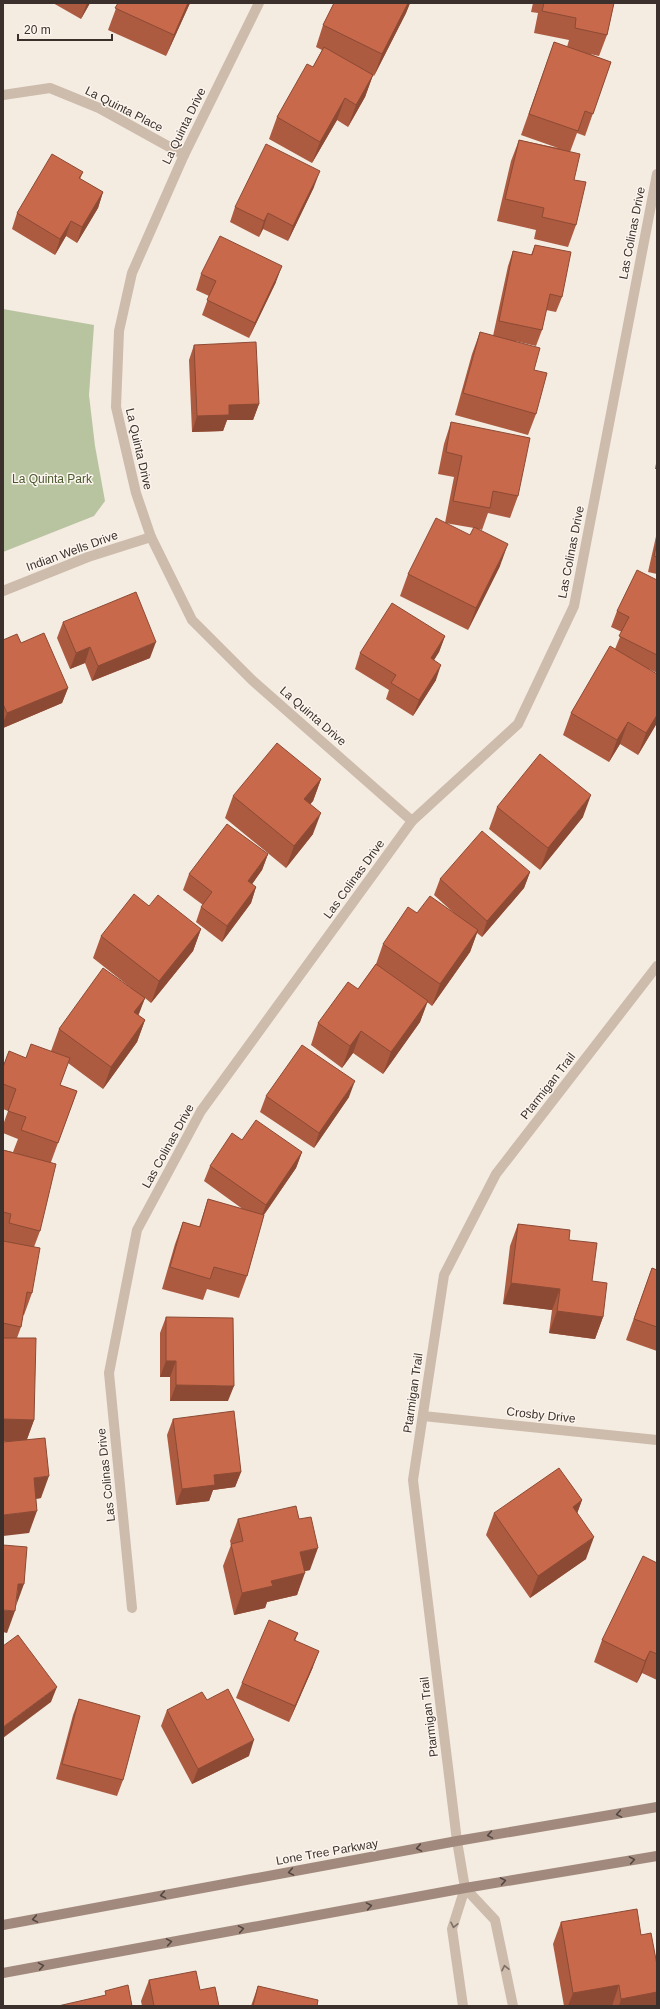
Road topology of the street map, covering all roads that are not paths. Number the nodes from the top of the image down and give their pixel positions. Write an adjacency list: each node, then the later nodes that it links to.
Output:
1 (259, 3): 3 (street, La Quinta Drive)
2 (3, 95): 3 (street, La Quinta Place)
3 (184, 155): 5 (street, La Quinta Drive)
4 (657, 174): 7 (street, Las Colinas Drive)
5 (151, 536): 6 (street, Indian Wells Drive); 7 (street, La Quinta Drive)
6 (3, 591)
7 (412, 821): 11 (street, Las Colinas Drive)
8 (657, 966): 9 (street, Ptarmigan Trail)
9 (423, 1416): 10 (street, Crosby Drive); 13 (street, Ptarmigan Trail)
10 (657, 1440)
11 (132, 1608)
12 (657, 1807): 13 (street, Lone Tree Parkway, one-way to 13)
13 (457, 1841): 15 (street, Ptarmigan Trail); 16 (street, Lone Tree Parkway, one-way to 16)
14 (657, 1856): 15 (street, one-way to 14)
15 (465, 1888): 17 (street, one-way to 15); 18 (street, one-way to 18); 19 (street, one-way to 15)
16 (3, 1925)
17 (3, 1973)
18 (463, 2006)
19 (513, 2006)

